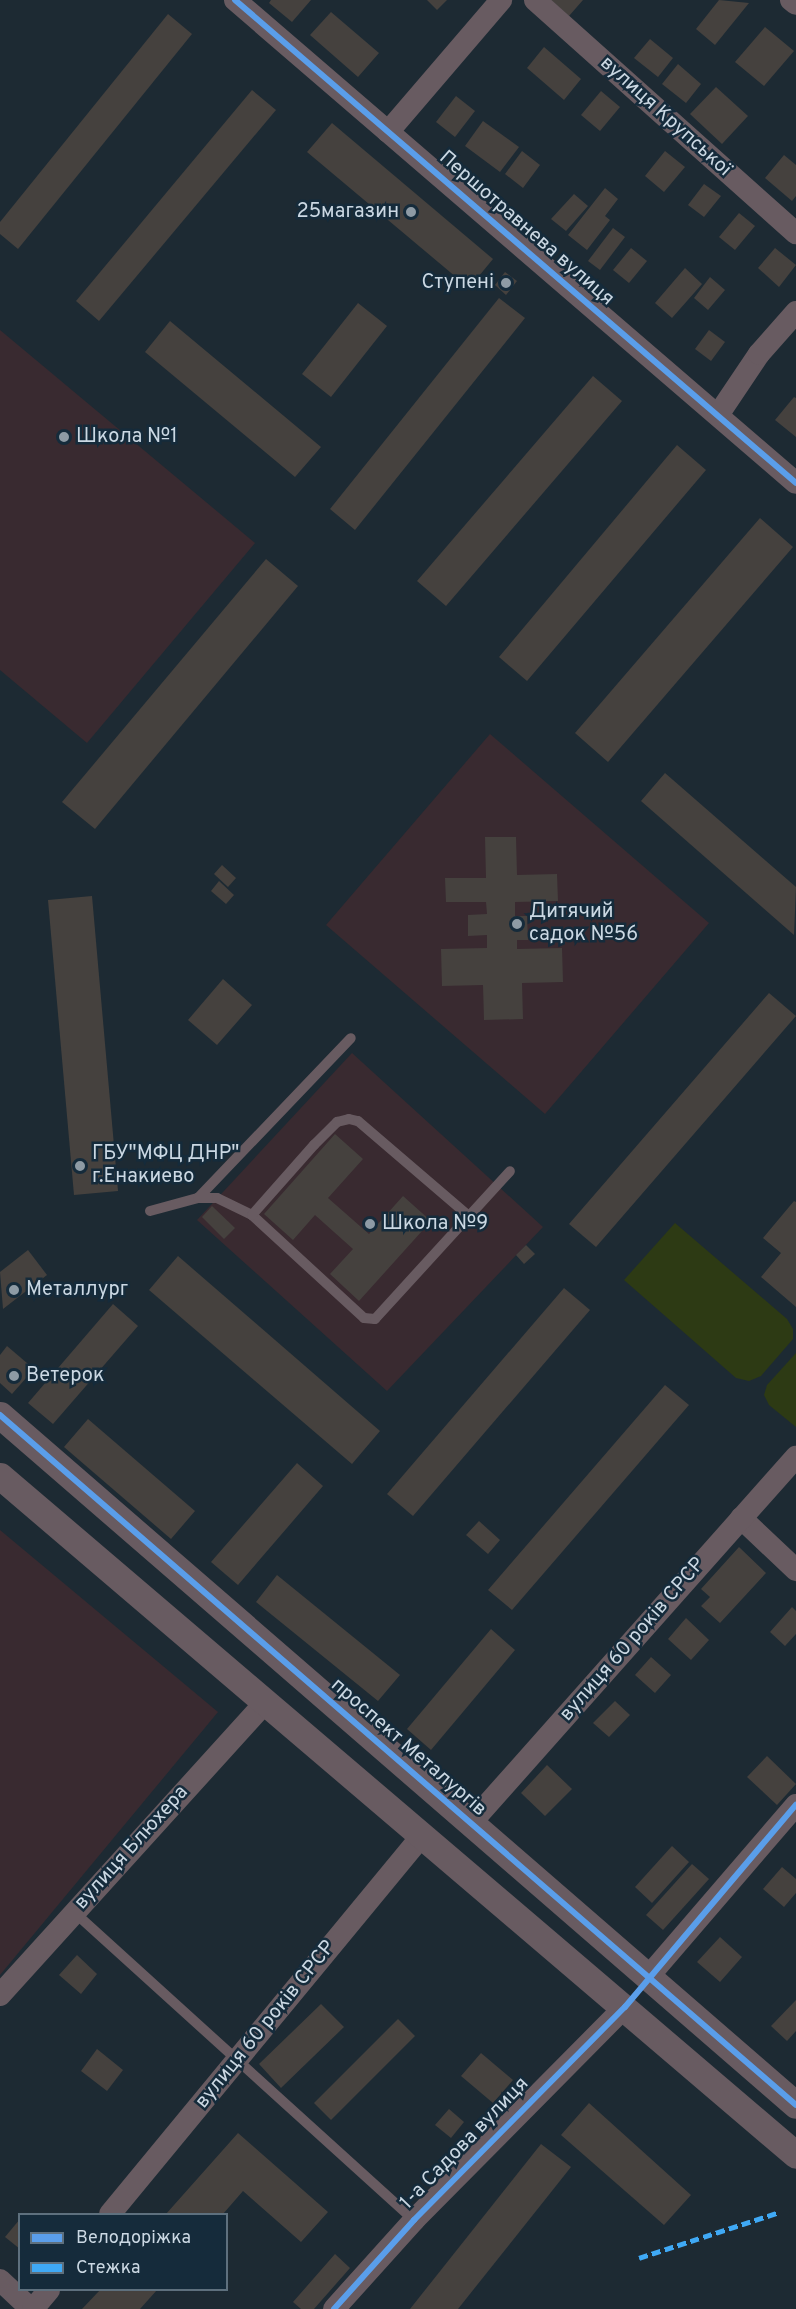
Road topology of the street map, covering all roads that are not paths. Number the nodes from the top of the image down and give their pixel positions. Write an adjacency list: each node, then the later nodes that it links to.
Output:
1 (235, 0): 6 (street, Першотравнева вулиця)
2 (501, 0): 6 (street)
3 (535, 0): 7 (street, вулиця Крупської)
4 (791, 0): 5 (street)
5 (796, 4)
6 (388, 132): 9 (street, Першотравнева вулиця)
7 (796, 233)
8 (796, 313): 9 (street)
9 (718, 415): 10 (street, Першотравнева вулиця)
10 (796, 483)
11 (351, 1038): 13 (lane)
12 (510, 1171): 16 (lane)
13 (198, 1198): 14 (lane); 15 (lane)
14 (150, 1211)
15 (252, 1215): 16 (lane); 16 (lane)
16 (469, 1216)
17 (0, 1415): 22 (street, проспект Металургів)
18 (796, 1457): 20 (street, вулиця 60 років СРСР)
19 (0, 1476): 23 (street)
20 (741, 1518): 21 (street); 26 (street, вулиця 60 років СРСР)
21 (796, 1570)
22 (315, 1689): 24 (street); 26 (street, проспект Металургів)
23 (265, 1703): 24 (street); 29 (street, вулиця Блюхера)
24 (289, 1723): 27 (street)
25 (796, 1805): 30 (street)
26 (470, 1824): 28 (street); 30 (street, проспект Металургів)
27 (422, 1835): 28 (street); 35 (street, вулиця 60 років СРСР)
28 (443, 1853): 32 (street)
29 (74, 1911): 31 (street, вулиця Блюхера); 36 (lane)
30 (648, 1977): 32 (street); 33 (street, проспект Металургів)
31 (0, 1995)
32 (625, 2007): 34 (street); 36 (street, 1-а Садова вулиця)
33 (796, 2105)
34 (796, 2155)
35 (111, 2213)
36 (414, 2220): 40 (street, 1-а Садова вулиця)
37 (0, 2280): 39 (street)
38 (47, 2291): 39 (street)
39 (32, 2309)
40 (334, 2309)

